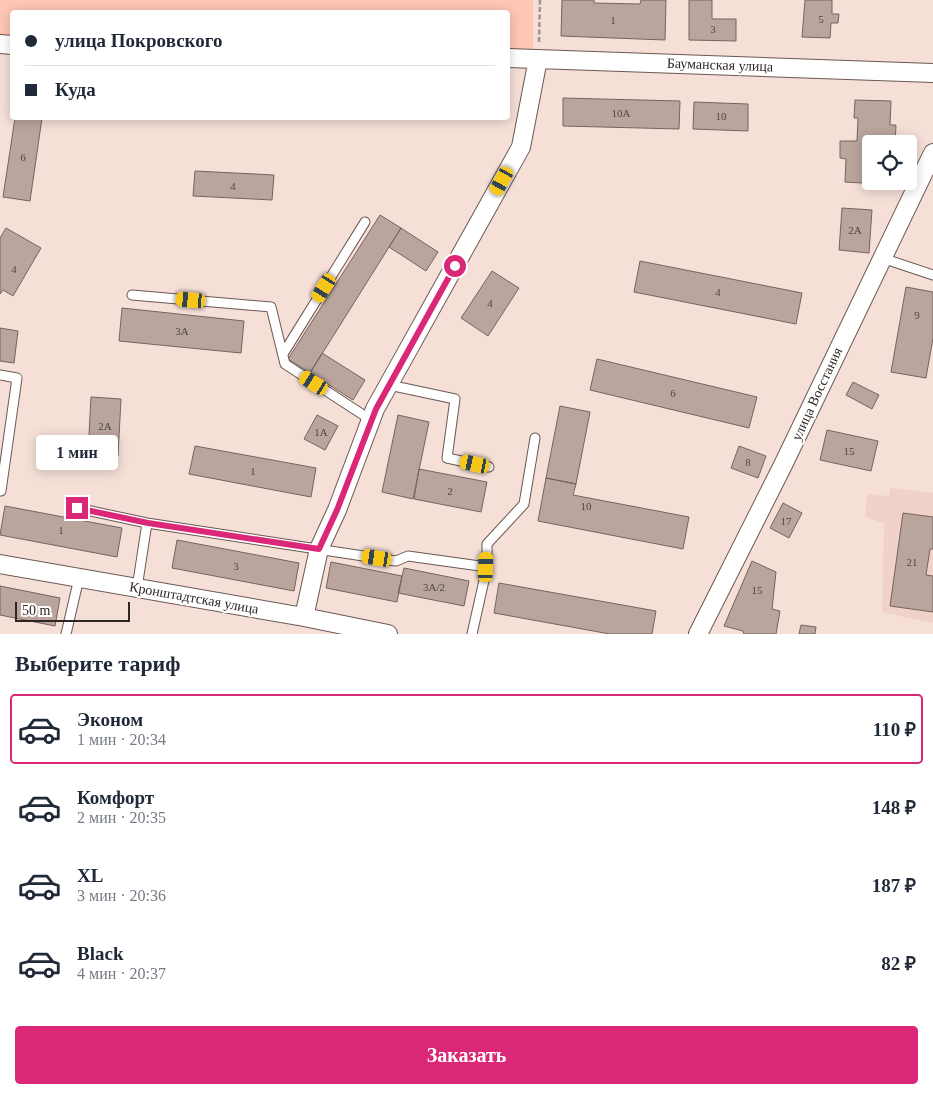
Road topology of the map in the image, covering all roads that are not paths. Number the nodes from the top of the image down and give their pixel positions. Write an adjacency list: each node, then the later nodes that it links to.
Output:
1 (510, 58): 2 (street, Бауманская улица)
2 (538, 59): 3 (street, Бауманская улица); 11 (street)
3 (933, 73)
4 (931, 162): 6 (street, улица Восстания)
5 (365, 222): 9 (lane)
6 (882, 258): 7 (lane); 27 (street, улица Восстания)
7 (933, 275)
8 (132, 295): 9 (lane)
9 (283, 354): 12 (lane)
10 (0, 375): 15 (lane)
11 (389, 385): 12 (street); 14 (lane)
12 (371, 420): 18 (street)
13 (535, 438): 20 (lane)
14 (489, 466)
15 (1, 491)
16 (77, 508): 17 (lane)
17 (148, 523): 18 (lane); 22 (lane)
18 (319, 549): 20 (lane); 23 (street)
19 (0, 564): 21 (street, Кронштадтская улица)
20 (486, 567): 26 (lane)
21 (79, 578): 22 (street, Кронштадтская улица); 24 (lane)
22 (137, 588): 23 (street, Кронштадтская улица)
23 (304, 617): 25 (street, Кронштадтская улица)
24 (66, 634)
25 (388, 634)
26 (472, 634)
27 (698, 634)

